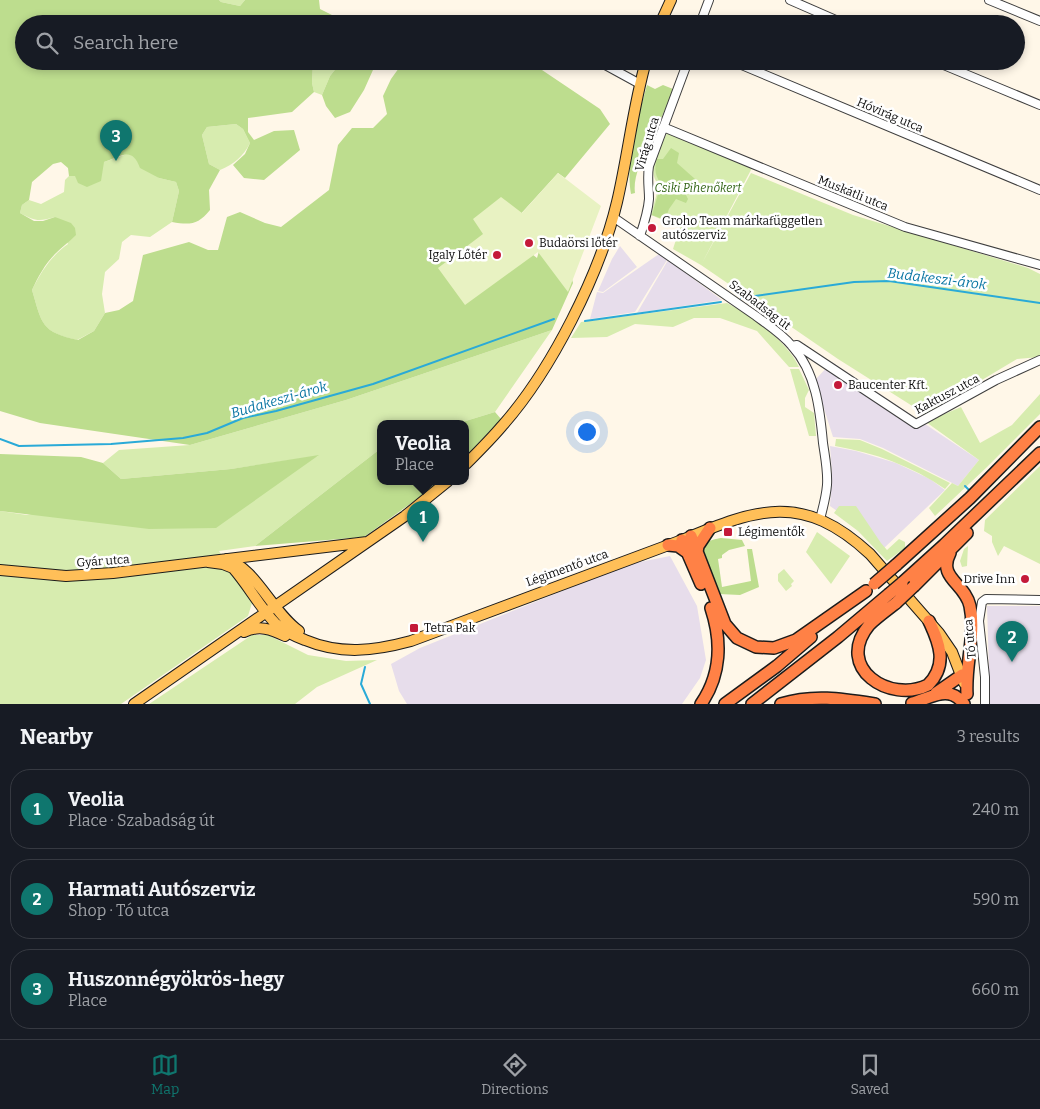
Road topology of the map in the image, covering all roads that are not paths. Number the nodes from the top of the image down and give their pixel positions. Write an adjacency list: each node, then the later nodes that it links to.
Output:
1 (671, 0): 5 (main road)
2 (709, 0): 6 (street)
3 (790, 0): 7 (street)
4 (990, 0): 8 (street)
5 (664, 15)
6 (703, 15)
7 (824, 15)
8 (1040, 21)
9 (614, 70): 14 (street)
10 (644, 70): 14 (main road)
11 (685, 70): 16 (street, Virág utca)
12 (753, 70): 17 (street, Hóvirág utca)
13 (956, 70): 15 (street)
14 (640, 84): 18 (main road)
15 (1040, 105)
16 (663, 127): 19 (street, Virág utca); 20 (street, Muskátli utca)
17 (1040, 190)
18 (613, 217): 19 (street, Szabadság út); 25 (main road)
19 (640, 236): 21 (street, Szabadság út)
20 (1040, 265)
21 (792, 346): 22 (street, Kaktusz utca); 28 (street, Szabadság út)
22 (1040, 360)
23 (1040, 427): 41 (highway, bridge)
24 (1040, 453): 27 (highway)
25 (469, 461)
26 (443, 485): 31 (main road)
27 (982, 513): 34 (highway); 40 (highway)
28 (820, 520): 29 (main road, Légimentő utca); 47 (main road, Légimentő utca)
29 (710, 528): 30 (main road, Légimentő utca); 35 (highway)
30 (687, 538): 33 (main road, Légimentő utca); 35 (highway)
31 (368, 542): 32 (main road, Gyár utca); 37 (main road)
32 (334, 545): 36 (main road, Gyár utca); 37 (main road)
33 (668, 545): 35 (highway); 51 (main road, Légimentő utca)
34 (952, 549): 40 (highway); 54 (highway)
35 (693, 552): 41 (highway); 56 (highway)
36 (225, 558): 38 (main road, Gyár utca); 46 (main road)
37 (342, 559): 42 (main road)
38 (208, 562): 39 (main road, Gyár utca); 43 (main road, Gyár utca)
39 (0, 570)
40 (911, 582): 44 (highway, bridge)
41 (870, 588): 57 (highway)
42 (298, 591): 46 (main road); 49 (main road)
43 (254, 597): 46 (main road, Gyár utca); 48 (main road)
44 (892, 598): 47 (highway); 58 (highway)
45 (1040, 600): 62 (street, Tó utca)
46 (270, 610): 48 (main road); 49 (main road); 51 (main road, Légimentő utca)
47 (929, 621): 52 (main road, Légimentő utca)
48 (250, 624): 50 (main road)
49 (299, 631): 51 (main road)
50 (235, 635): 51 (main road); 55 (main road)
51 (317, 645)
52 (962, 675): 53 (highway); 54 (main road, Légimentő utca)
53 (930, 696): 54 (highway); 61 (highway)
54 (966, 701)
55 (134, 704)
56 (701, 704)
57 (725, 704)
58 (752, 704)
59 (781, 704): 60 (highway)
60 (876, 704)
61 (907, 704)
62 (985, 704)

